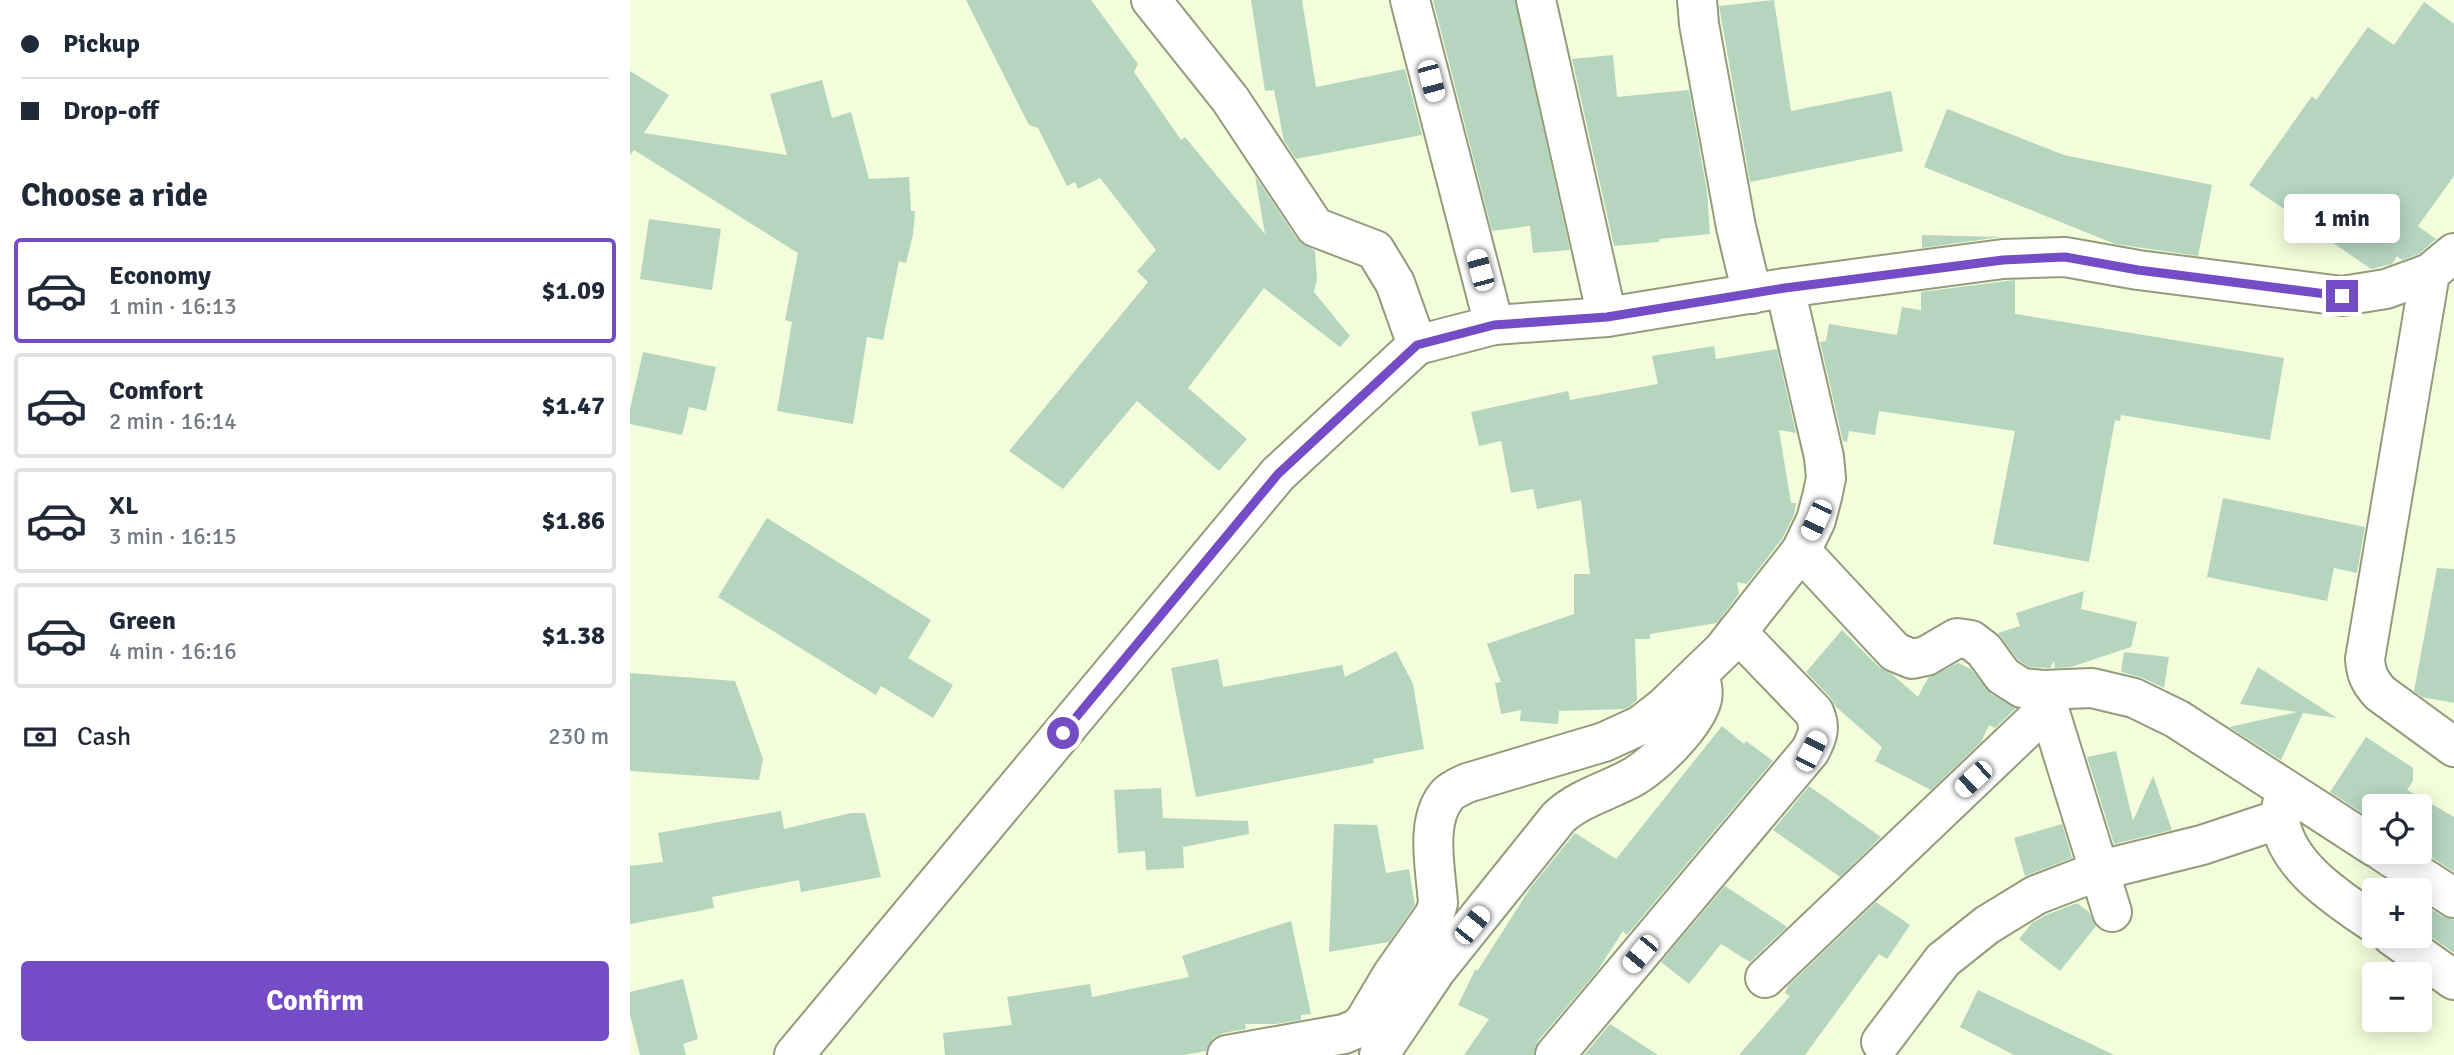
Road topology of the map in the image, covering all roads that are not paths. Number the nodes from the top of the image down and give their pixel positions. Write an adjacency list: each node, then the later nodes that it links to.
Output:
1 (1151, 0): 9 (street)
2 (1410, 0): 8 (street)
3 (1536, 0): 7 (street)
4 (1698, 0): 6 (street)
5 (2442, 263): 6 (street); 14 (street)
6 (1768, 291): 7 (street); 10 (street)
7 (1607, 317): 8 (street)
8 (1494, 325): 9 (street)
9 (1417, 345): 26 (street)
10 (1801, 551): 11 (street); 13 (street)
11 (1737, 632): 12 (street); 29 (street)
12 (1699, 673): 27 (street); 28 (street)
13 (2046, 699): 15 (street); 18 (street); 23 (street)
14 (2454, 747)
15 (2282, 804): 16 (street); 18 (street); 21 (street)
16 (2362, 841)
17 (2402, 864): 19 (street)
18 (2101, 870): 20 (street); 25 (street)
19 (2454, 898)
20 (2112, 912)
21 (2362, 914)
22 (2409, 948): 24 (street)
23 (1765, 978)
24 (2454, 980)
25 (1881, 1042)
26 (794, 1055)
27 (1227, 1055)
28 (1379, 1055)
29 (1555, 1055)

